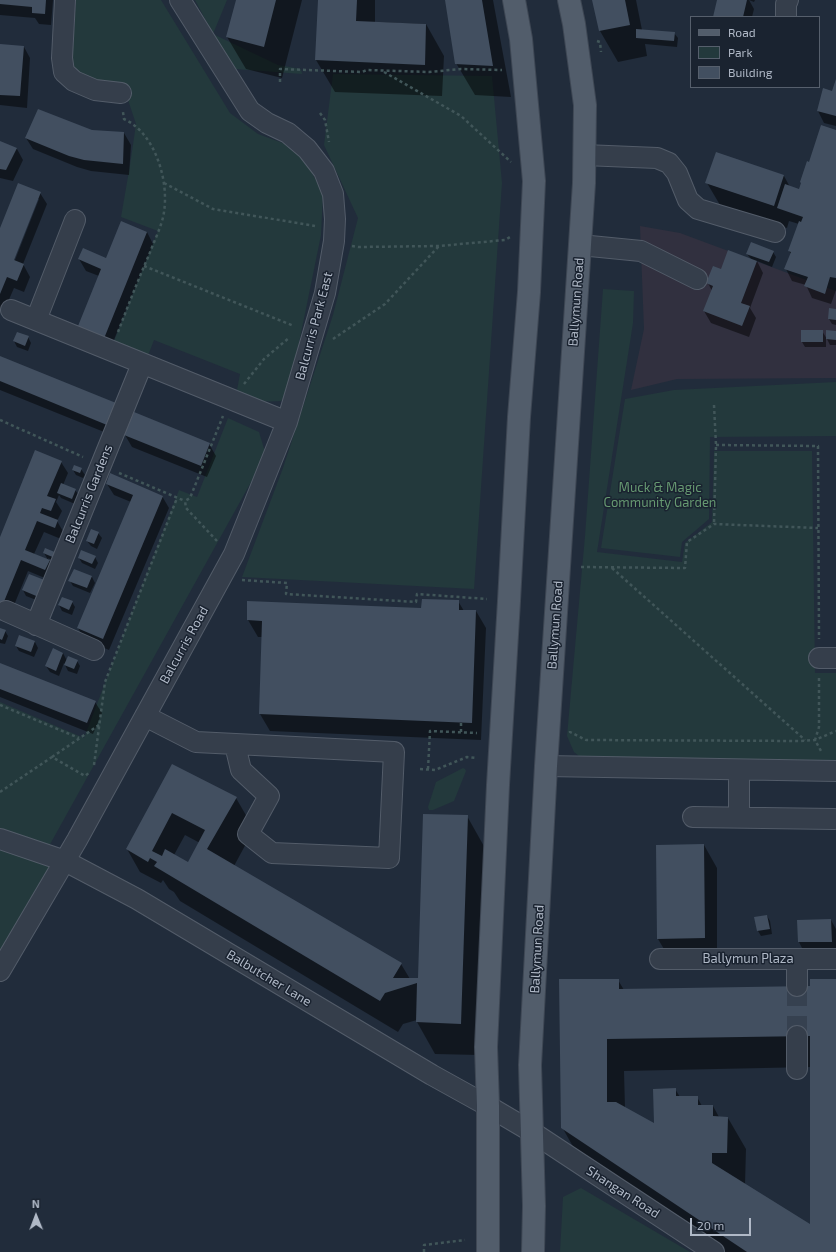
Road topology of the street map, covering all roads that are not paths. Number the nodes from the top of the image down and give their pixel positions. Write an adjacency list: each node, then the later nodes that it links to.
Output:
1 (65, 0): 7 (street)
2 (180, 0): 16 (street, Balcurris Park East)
3 (514, 0): 37 (main road)
4 (569, 0): 8 (main road, Ballymun Road)
5 (788, 0): 6 (street)
6 (786, 16)
7 (121, 93)
8 (584, 155): 10 (street); 11 (main road, Ballymun Road)
9 (75, 220): 14 (street)
10 (775, 232)
11 (580, 245): 12 (street); 22 (main road, Ballymun Road)
12 (697, 279)
13 (11, 310): 14 (street)
14 (36, 320): 15 (street)
15 (142, 364): 16 (street); 18 (street, Balcurris Gardens)
16 (287, 422): 20 (street, Balcurris Road)
17 (6, 611): 18 (street)
18 (36, 625): 19 (street)
19 (94, 650)
20 (145, 716): 21 (street); 29 (street, Balcurris Road)
21 (235, 744): 21 (street)
22 (546, 766): 23 (street); 38 (main road, Ballymun Road)
23 (739, 770): 24 (street); 26 (street)
24 (836, 771)
25 (693, 817): 26 (street)
26 (739, 817): 27 (street)
27 (834, 819)
28 (0, 840): 29 (street, Balbutcher Lane)
29 (65, 861): 33 (street, Balcurris Road); 37 (street, Balbutcher Lane)
30 (660, 959): 31 (street, Ballymun Plaza)
31 (796, 959): 32 (street, Ballymun Plaza); 34 (street)
32 (836, 959)
33 (0, 972)
34 (797, 986)
35 (797, 1036): 36 (street)
36 (797, 1069)
37 (488, 1106): 38 (street, Balbutcher Lane); 39 (main road)
38 (532, 1132): 40 (main road, Ballymun Road); 41 (street, Shangan Road)
39 (488, 1252)
40 (533, 1252)
41 (714, 1252)

